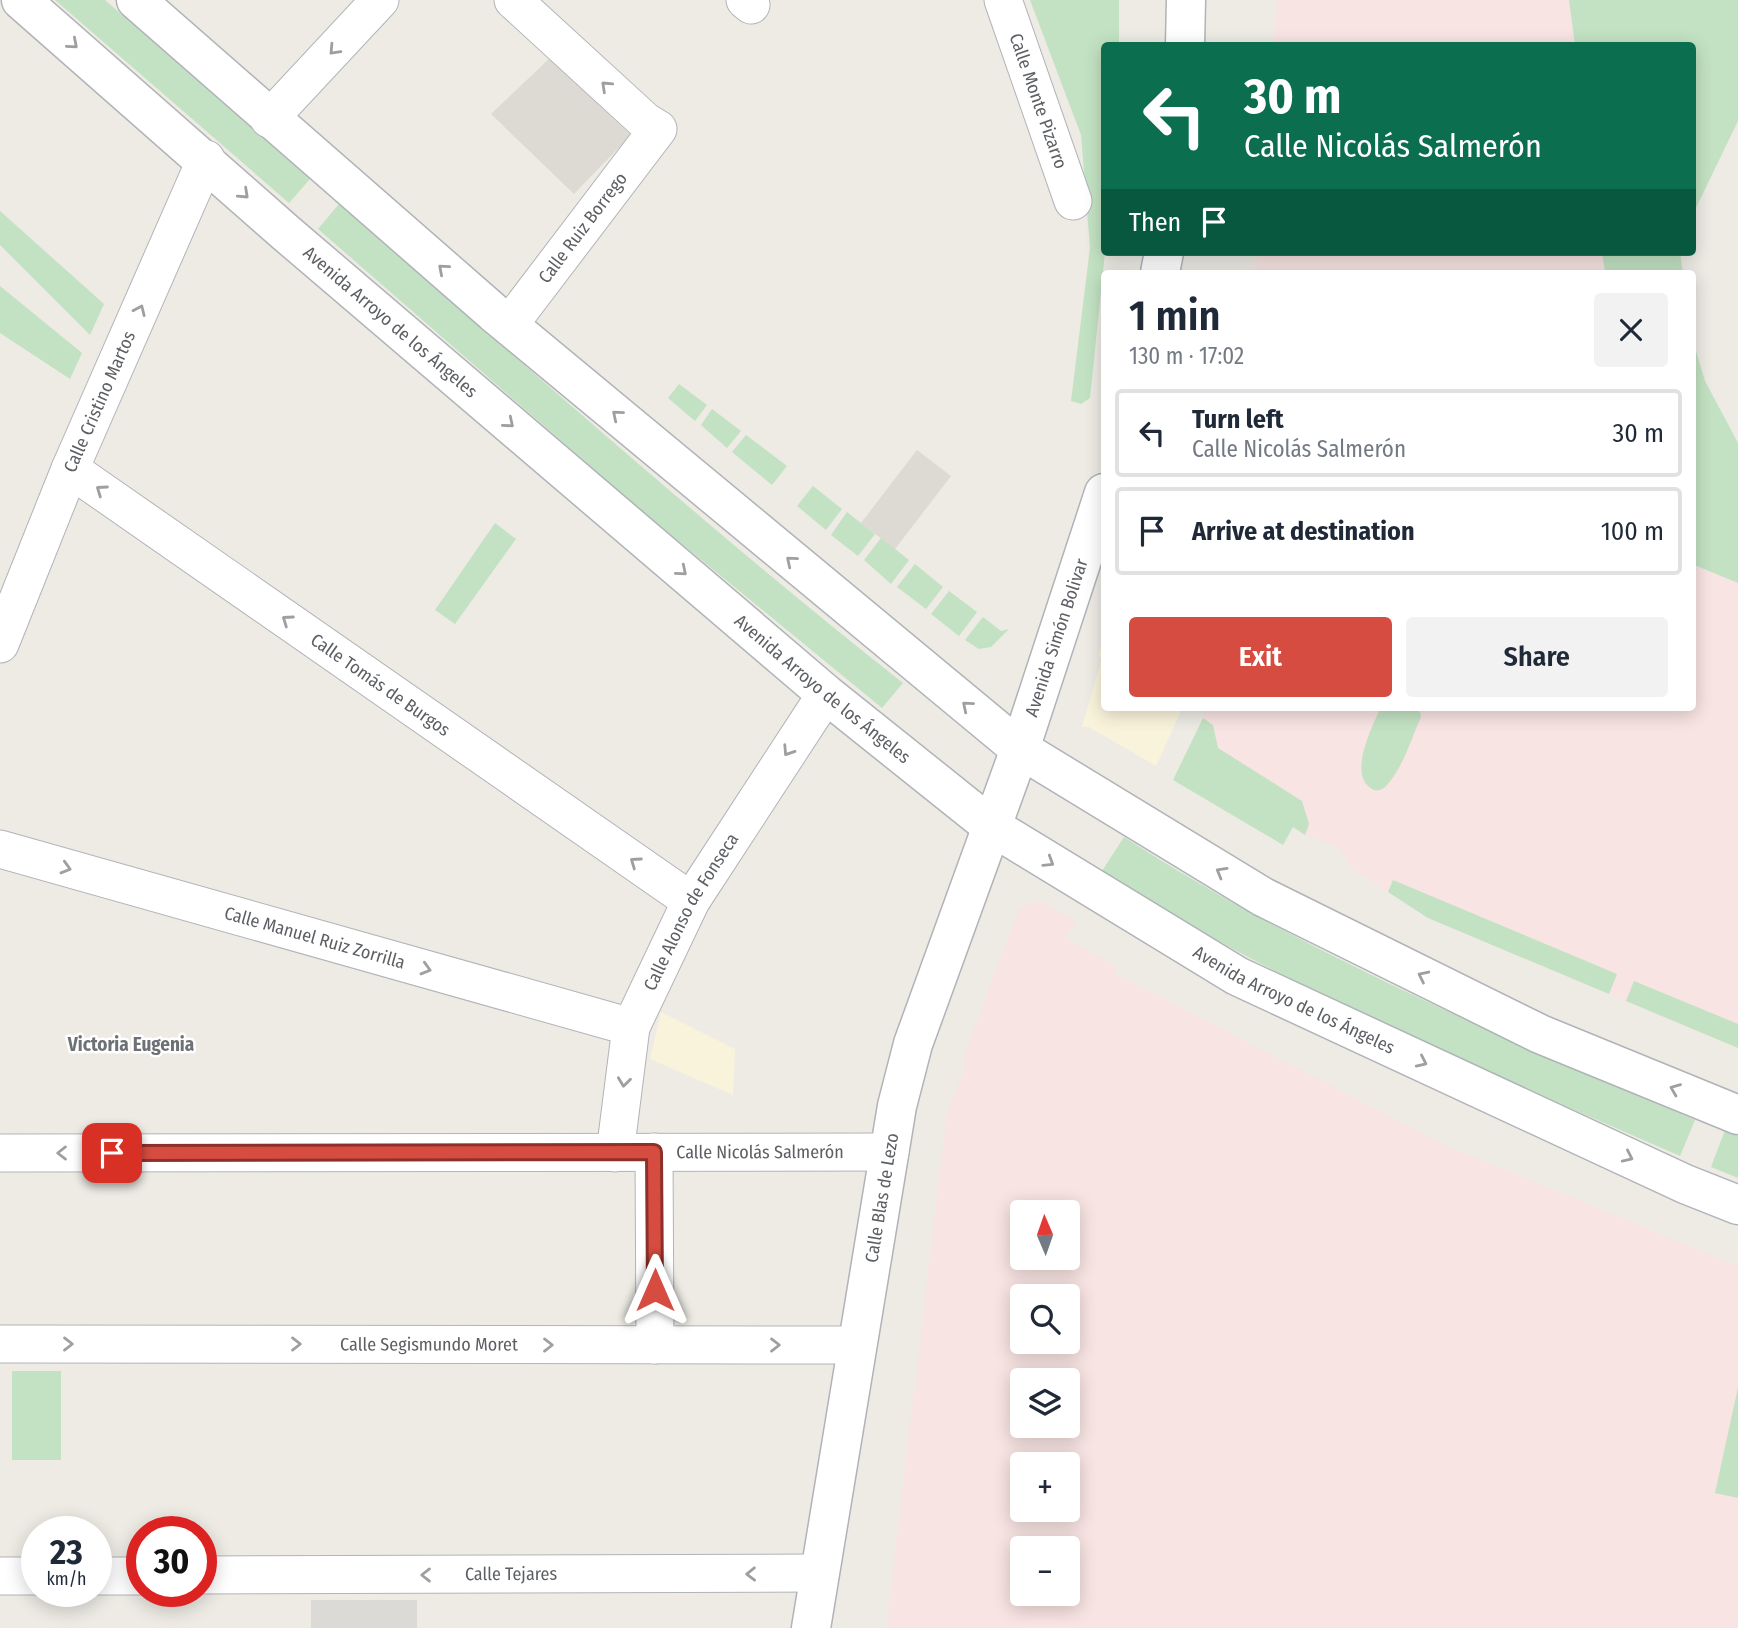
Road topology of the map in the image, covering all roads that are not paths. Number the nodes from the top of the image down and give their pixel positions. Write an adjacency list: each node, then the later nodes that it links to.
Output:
1 (22, 0): 9 (main road, Avenida Arroyo de los Ángeles, one-way to 9)
2 (136, 0): 8 (main road)
3 (380, 0): 8 (street, one-way to 8)
4 (513, 0): 11 (street, Calle Ruiz Borrego, one-way to 4)
5 (1003, 0): 10 (street, Calle Monte Pizarro)
6 (1186, 0): 7 (main road)
7 (1185, 42)
8 (269, 119): 11 (main road, one-way to 8)
9 (206, 159): 12 (street, Calle Cristino Martos, one-way to 9); 16 (main road, Avenida Arroyo de los Ángeles, one-way to 16)
10 (1073, 201)
11 (509, 325): 17 (main road, one-way to 11)
12 (70, 469): 14 (street, Calle Cristino Martos); 20 (street, Calle Tomás de Burgos, one-way to 12)
13 (1101, 502): 17 (main road, Avenida Simón Bolivar)
14 (11, 588): 15 (street, Calle Cristino Martos)
15 (0, 644)
16 (826, 694): 18 (main road, Avenida Arroyo de los Ángeles); 20 (street, Calle Alonso de Fonseca, one-way to 20)
17 (1013, 766): 18 (main road, Calle Blas de Lezo); 22 (main road, one-way to 17)
18 (991, 826): 24 (main road, Calle Blas de Lezo); 27 (main road, Avenida Arroyo de los Ángeles, one-way to 27)
19 (0, 849): 21 (street, Calle Manuel Ruiz Zorrilla, one-way to 21)
20 (691, 901): 21 (street, Calle Alonso de Fonseca)
21 (631, 1027): 26 (street, Calle Alonso de Fonseca, one-way to 26)
22 (1738, 1115)
23 (654, 1152): 24 (street, Calle Nicolás Salmerón); 26 (street, Calle Nicolás Salmerón); 29 (street)
24 (890, 1152): 30 (main road, Calle Blas de Lezo)
25 (0, 1153): 26 (street, Calle Nicolás Salmerón, one-way to 25)
26 (615, 1153)
27 (1738, 1205)
28 (0, 1344): 29 (street, Calle Segismundo Moret, one-way to 29)
29 (655, 1345): 30 (street, Calle Segismundo Moret, one-way to 30)
30 (857, 1345): 31 (main road, Calle Blas de Lezo)
31 (820, 1573): 34 (street, Calle Tejares, one-way to 34); 35 (main road, Calle Blas de Lezo)
32 (0, 1576): 33 (street)
33 (21, 1576)
34 (217, 1576)
35 (811, 1628)

